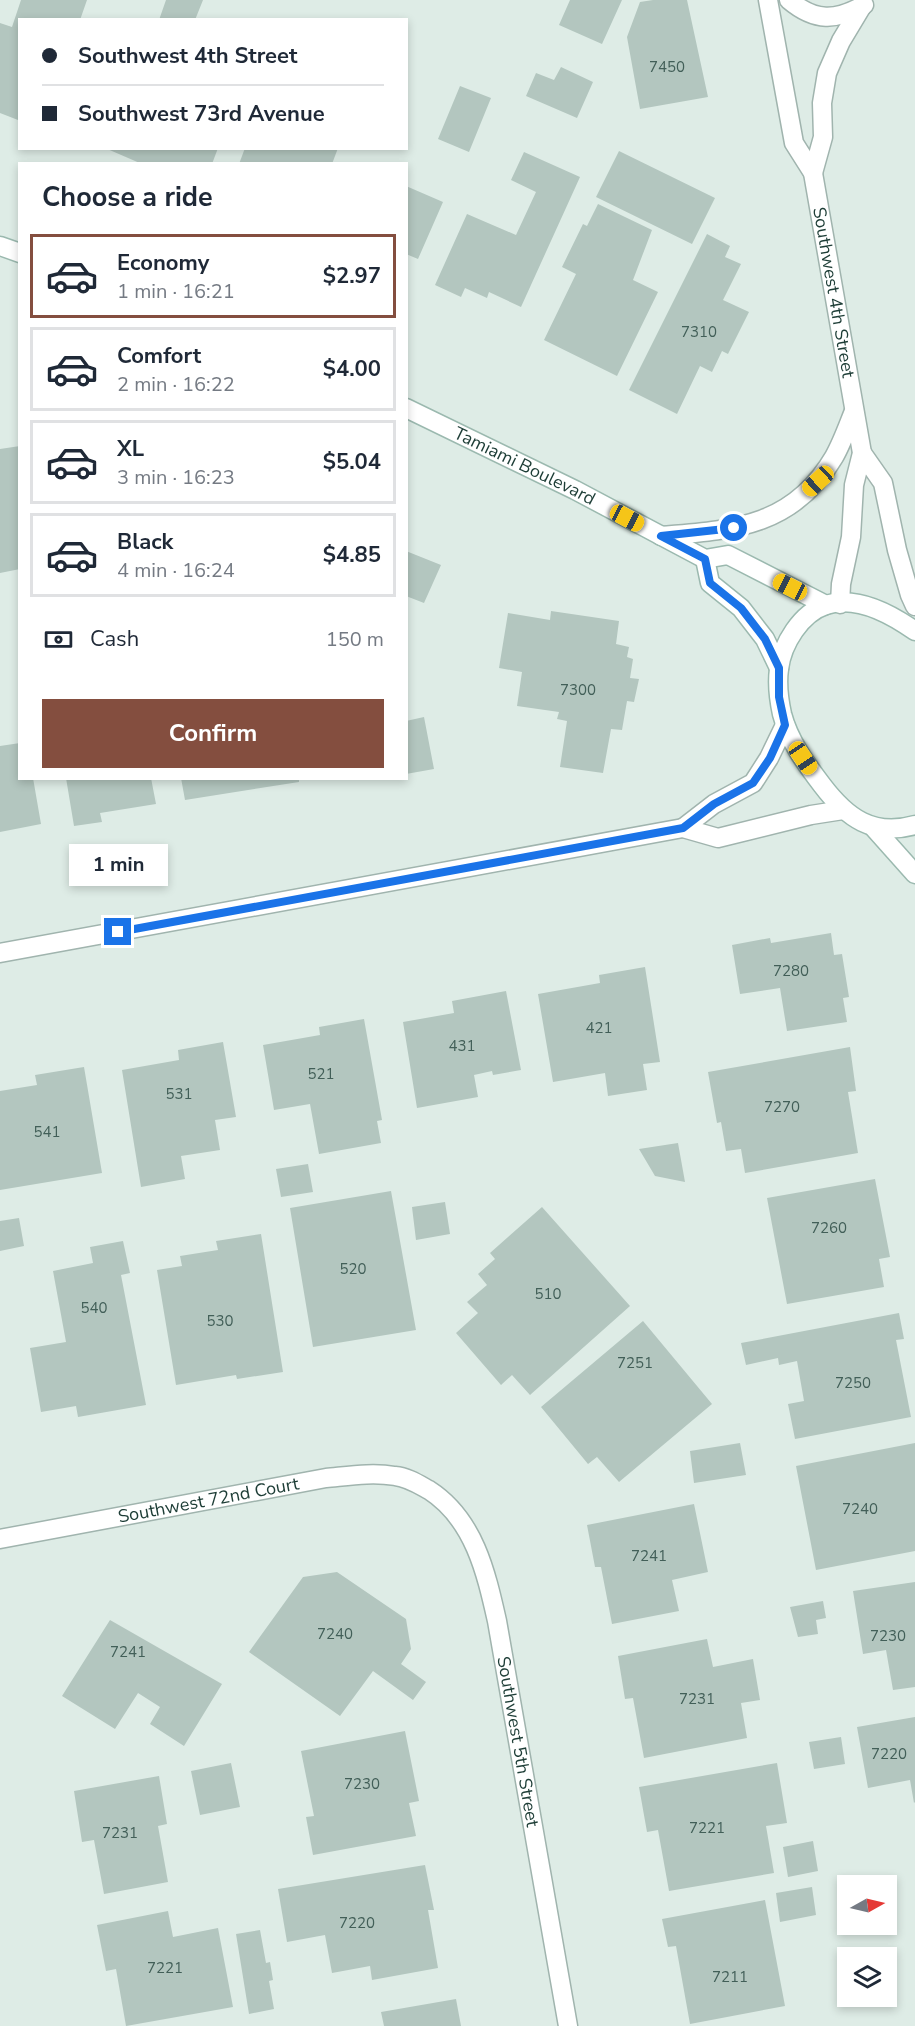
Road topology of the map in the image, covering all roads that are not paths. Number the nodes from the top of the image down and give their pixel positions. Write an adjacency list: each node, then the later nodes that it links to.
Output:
1 (768, 0): 4 (street, Southwest 4th Street)
2 (789, 0): 3 (street)
3 (866, 3): 4 (street, Southwest 4th Street)
4 (813, 173): 6 (street, Southwest 4th Street)
5 (408, 409): 8 (street, Tamiami Boulevard)
6 (854, 411): 7 (street, Southwest 4th Street); 8 (street)
7 (862, 453): 10 (street, Southwest 4th Street); 11 (street, Southwest 4th Street)
8 (661, 536): 9 (street, Tamiami Boulevard)
9 (705, 559): 10 (street, Tamiami Boulevard); 13 (street)
10 (833, 604): 12 (street); 13 (street)
11 (915, 606)
12 (915, 631)
13 (779, 668): 14 (street)
14 (785, 725): 15 (street); 17 (street)
15 (843, 810): 17 (street); 18 (street)
16 (915, 825): 18 (street)
17 (683, 828): 20 (street)
18 (874, 828): 19 (street)
19 (915, 874)
20 (0, 953)
21 (417, 1482): 22 (street, Southwest 72nd Court); 23 (street, Southwest 5th Street)
22 (0, 1539)
23 (568, 2026)

